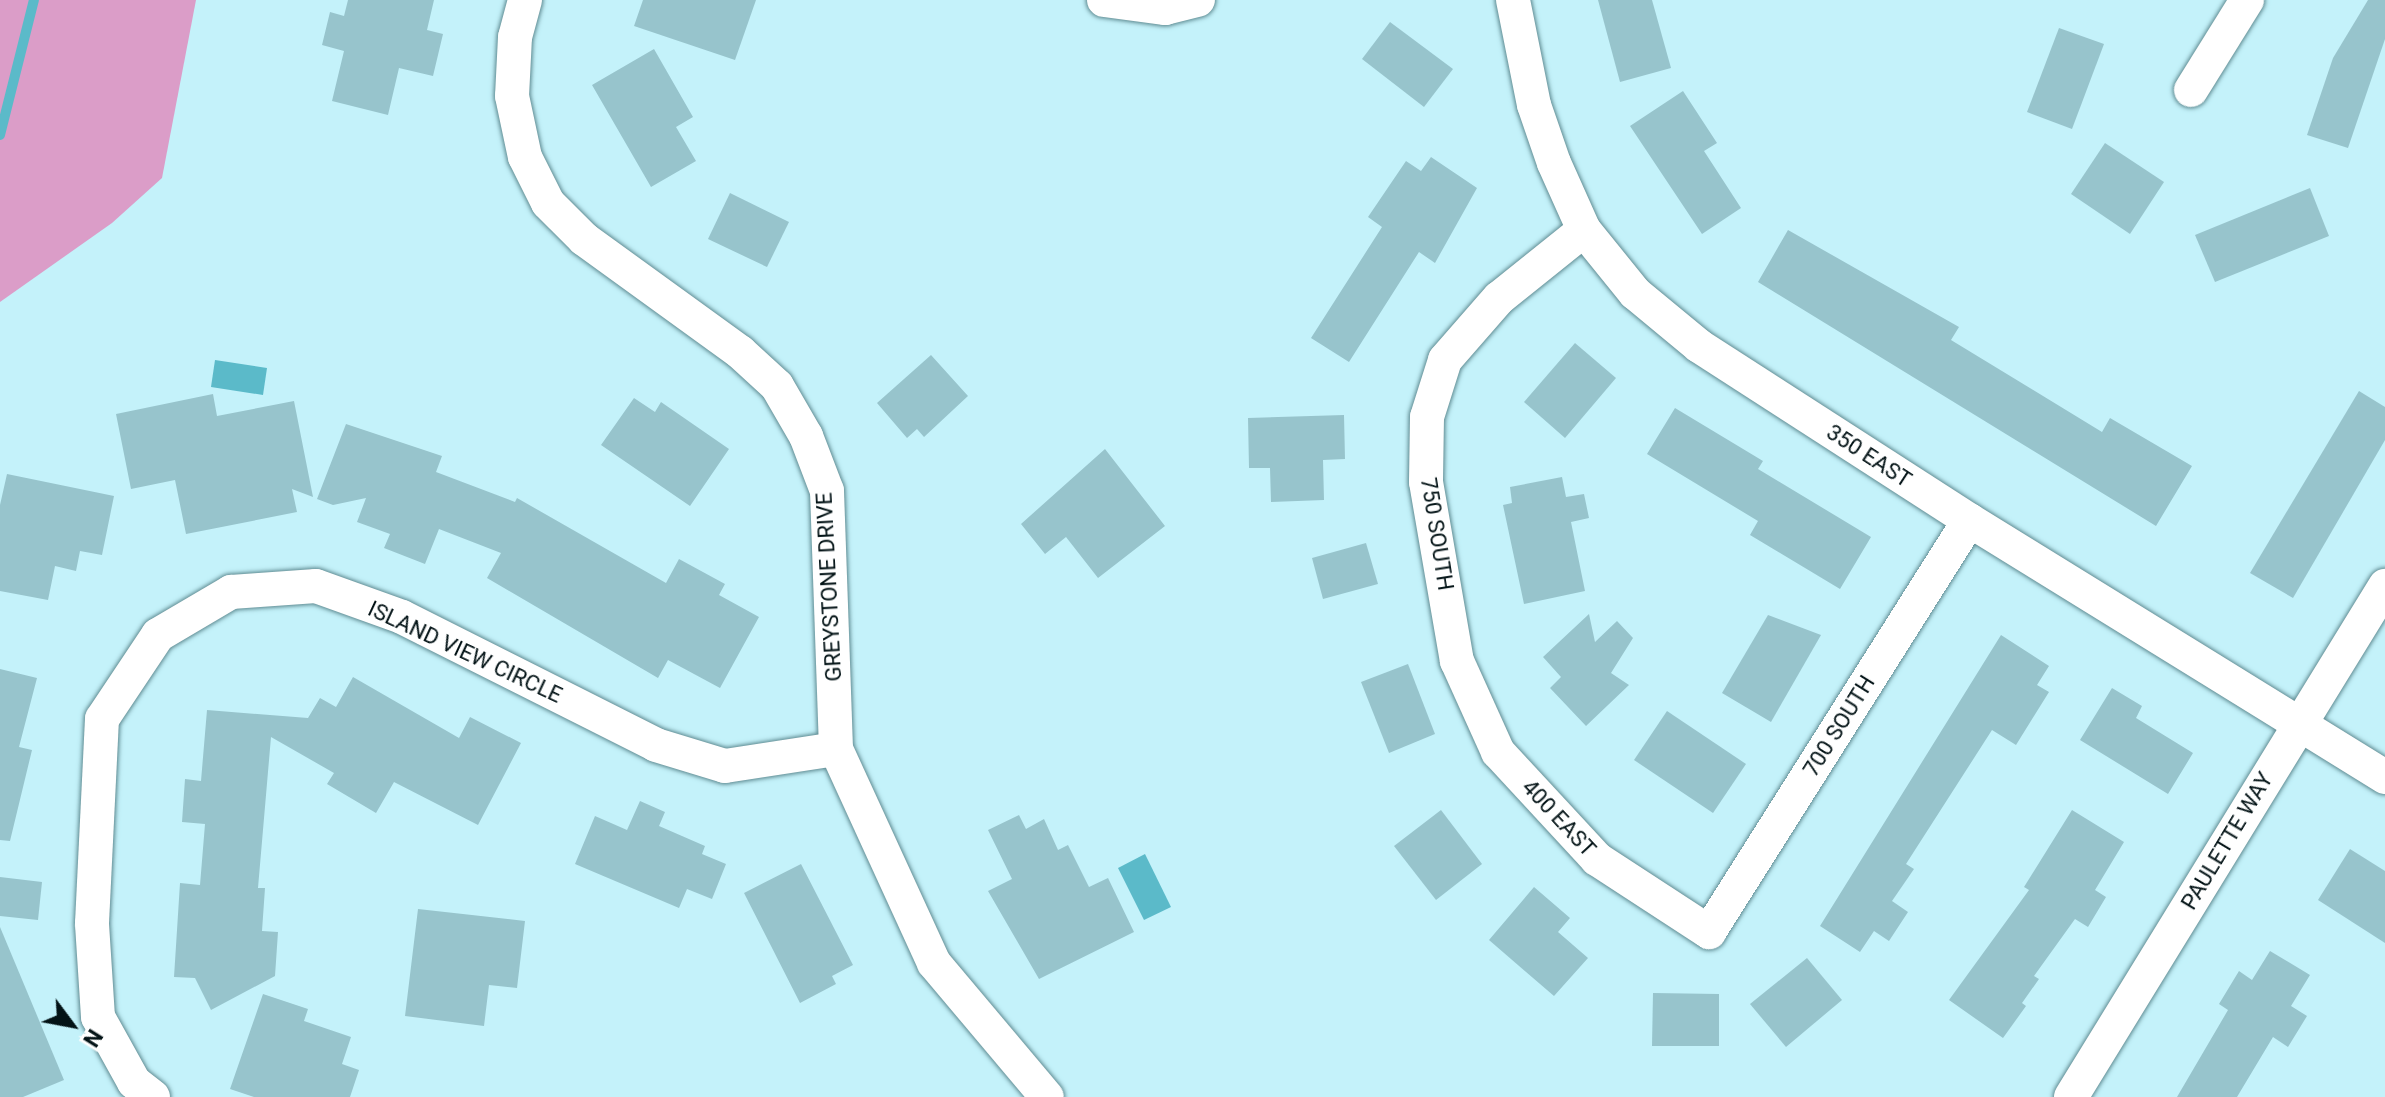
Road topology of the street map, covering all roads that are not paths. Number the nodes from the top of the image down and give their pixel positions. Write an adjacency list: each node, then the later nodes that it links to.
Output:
1 (525, 0): 12 (street, GREYSTONE DRIVE)
2 (1104, 0): 3 (street)
3 (1198, 0)
4 (1513, 0): 7 (street, 350 EAST)
5 (2247, 0): 6 (street)
6 (2191, 90)
7 (1584, 230): 8 (street, 350 EAST); 10 (street, 750 SOUTH)
8 (1969, 520): 11 (street, 350 EAST); 14 (street, 700 SOUTH)
9 (2385, 586): 11 (street, PAULETTE WAY)
10 (1457, 661): 14 (street, 400 EAST)
11 (2300, 723): 13 (street, 350 EAST); 17 (street, PAULETTE WAY)
12 (836, 749): 15 (street, ISLAND VIEW CIRCLE); 16 (street, GREYSTONE DRIVE)
13 (2385, 777)
14 (1709, 932)
15 (153, 1097)
16 (1047, 1097)
17 (2071, 1097)

